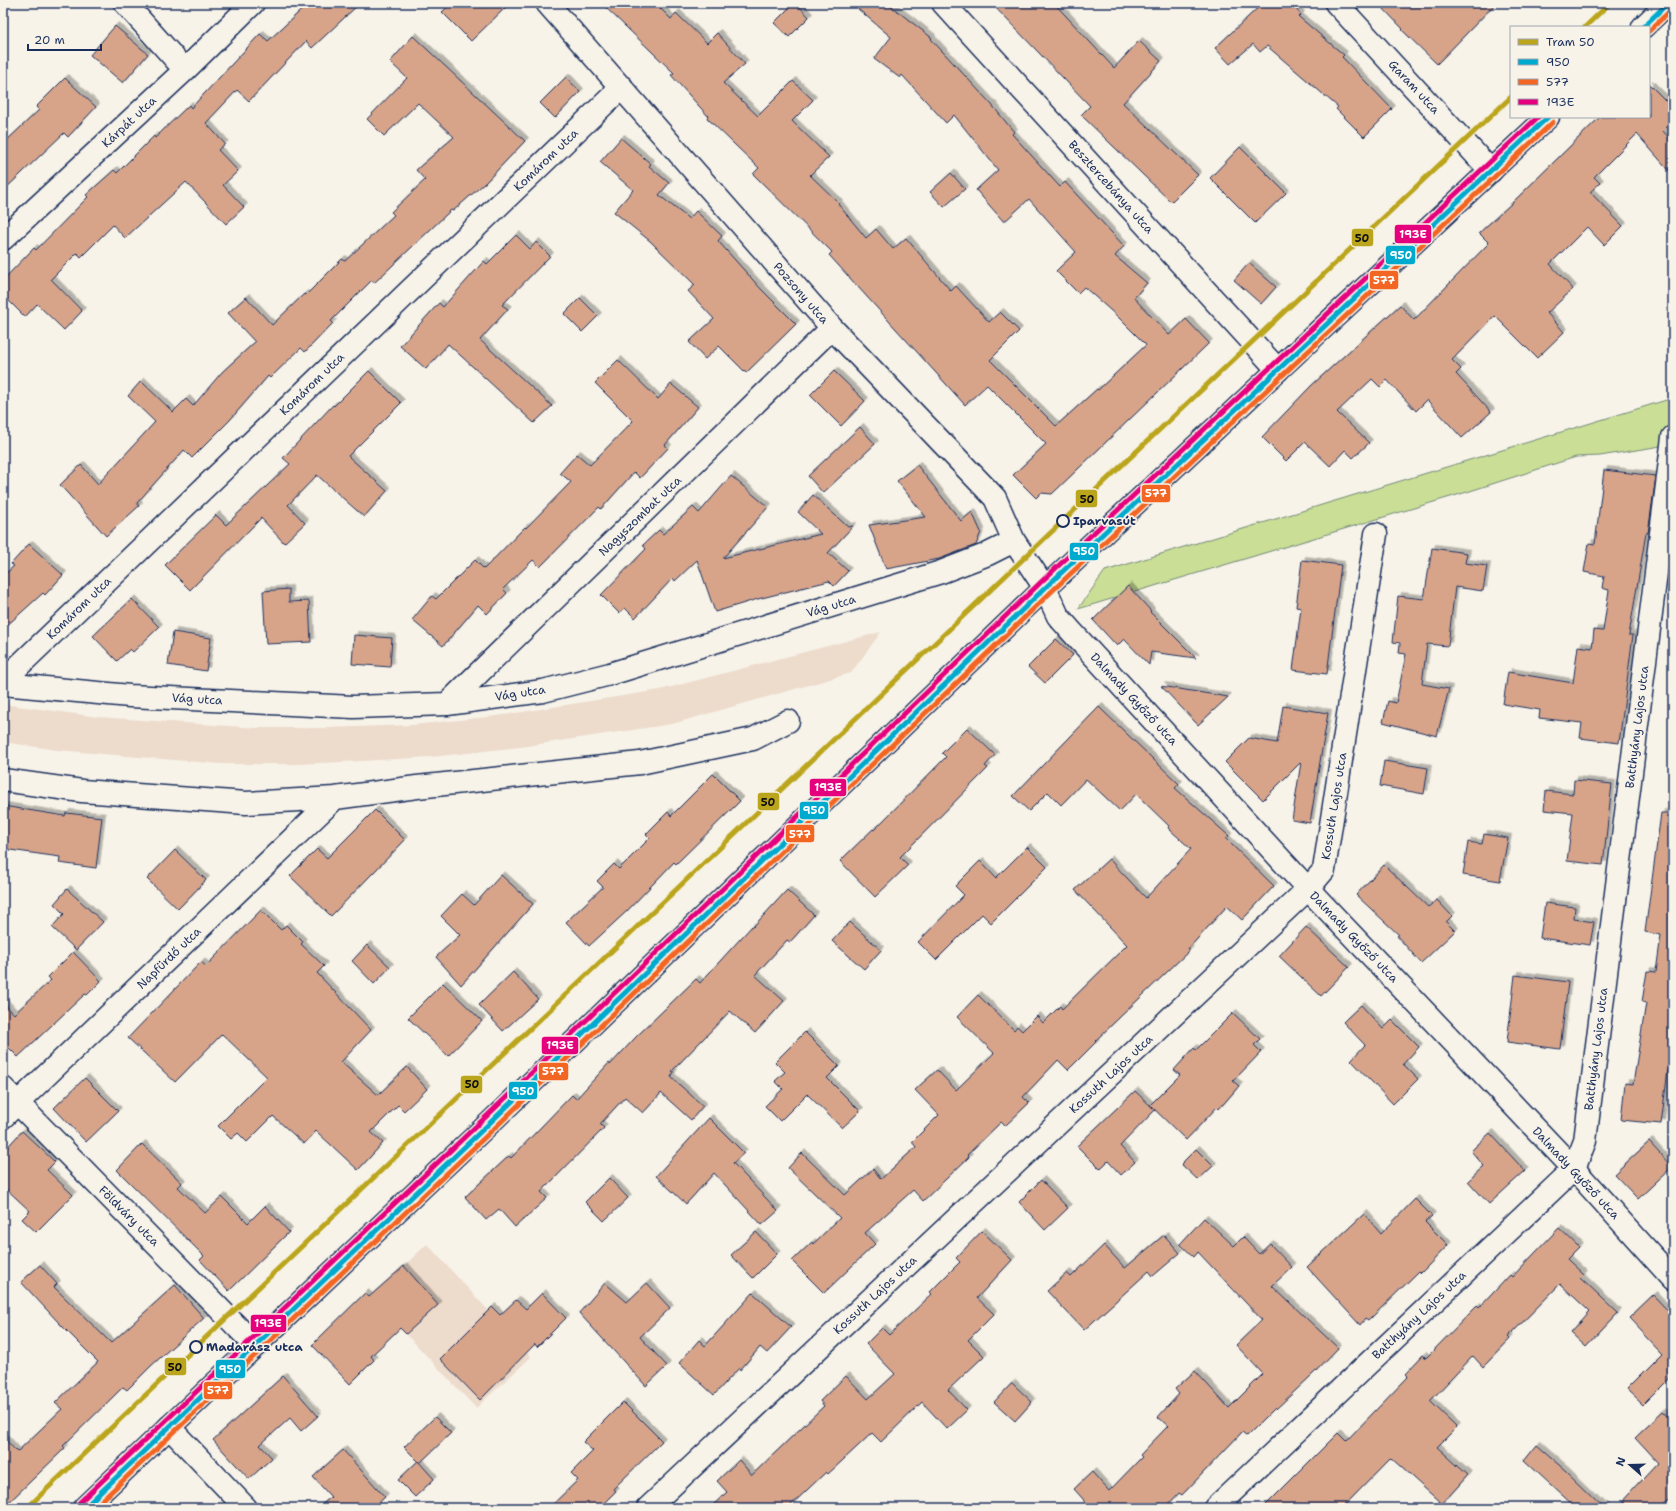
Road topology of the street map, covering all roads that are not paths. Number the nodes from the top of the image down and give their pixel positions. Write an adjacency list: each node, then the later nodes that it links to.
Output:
1 (125, 3): 8 (street)
2 (253, 3): 8 (street, Kárpát utca)
3 (546, 3): 9 (street, Pozsony utca)
4 (943, 3): 14 (street, Besztercebánya utca)
5 (1336, 3): 11 (street, Garam utca)
6 (1668, 3): 7 (street)
7 (1644, 26)
8 (185, 70): 12 (street, Kárpát utca)
9 (622, 87): 13 (street, Pozsony utca); 19 (street, Komárom utca)
10 (1547, 118): 11 (street)
11 (1491, 171): 14 (street)
12 (3, 240)
13 (832, 328): 17 (street, Pozsony utca); 21 (street, Nagyszombat utca)
14 (1278, 370): 18 (street)
15 (1673, 436): 28 (street, Batthyány Lajos utca)
16 (1376, 534): 25 (street, Kossuth Lajos utca)
17 (1014, 541): 18 (street, Pozsony utca); 21 (street, Vág utca)
18 (1045, 588): 25 (street, Dalmady Győző utca); 30 (street)
19 (3, 681)
20 (3, 684): 21 (street, Vág utca)
21 (447, 704)
22 (788, 721): 24 (street)
23 (3, 780): 24 (street)
24 (335, 798): 27 (street, Napfürdő utca)
25 (1308, 890): 28 (street, Dalmady Győző utca); 34 (street, Kossuth Lajos utca)
26 (3, 1088): 27 (street, Földváry utca)
27 (10, 1110): 30 (street, Földváry utca)
28 (1574, 1169): 29 (street, Dalmady Győző utca); 35 (street, Batthyány Lajos utca)
29 (1673, 1279)
30 (255, 1345): 31 (street)
31 (169, 1427): 32 (street); 33 (street)
32 (84, 1508)
33 (246, 1508)
34 (648, 1508)
35 (1215, 1508)

